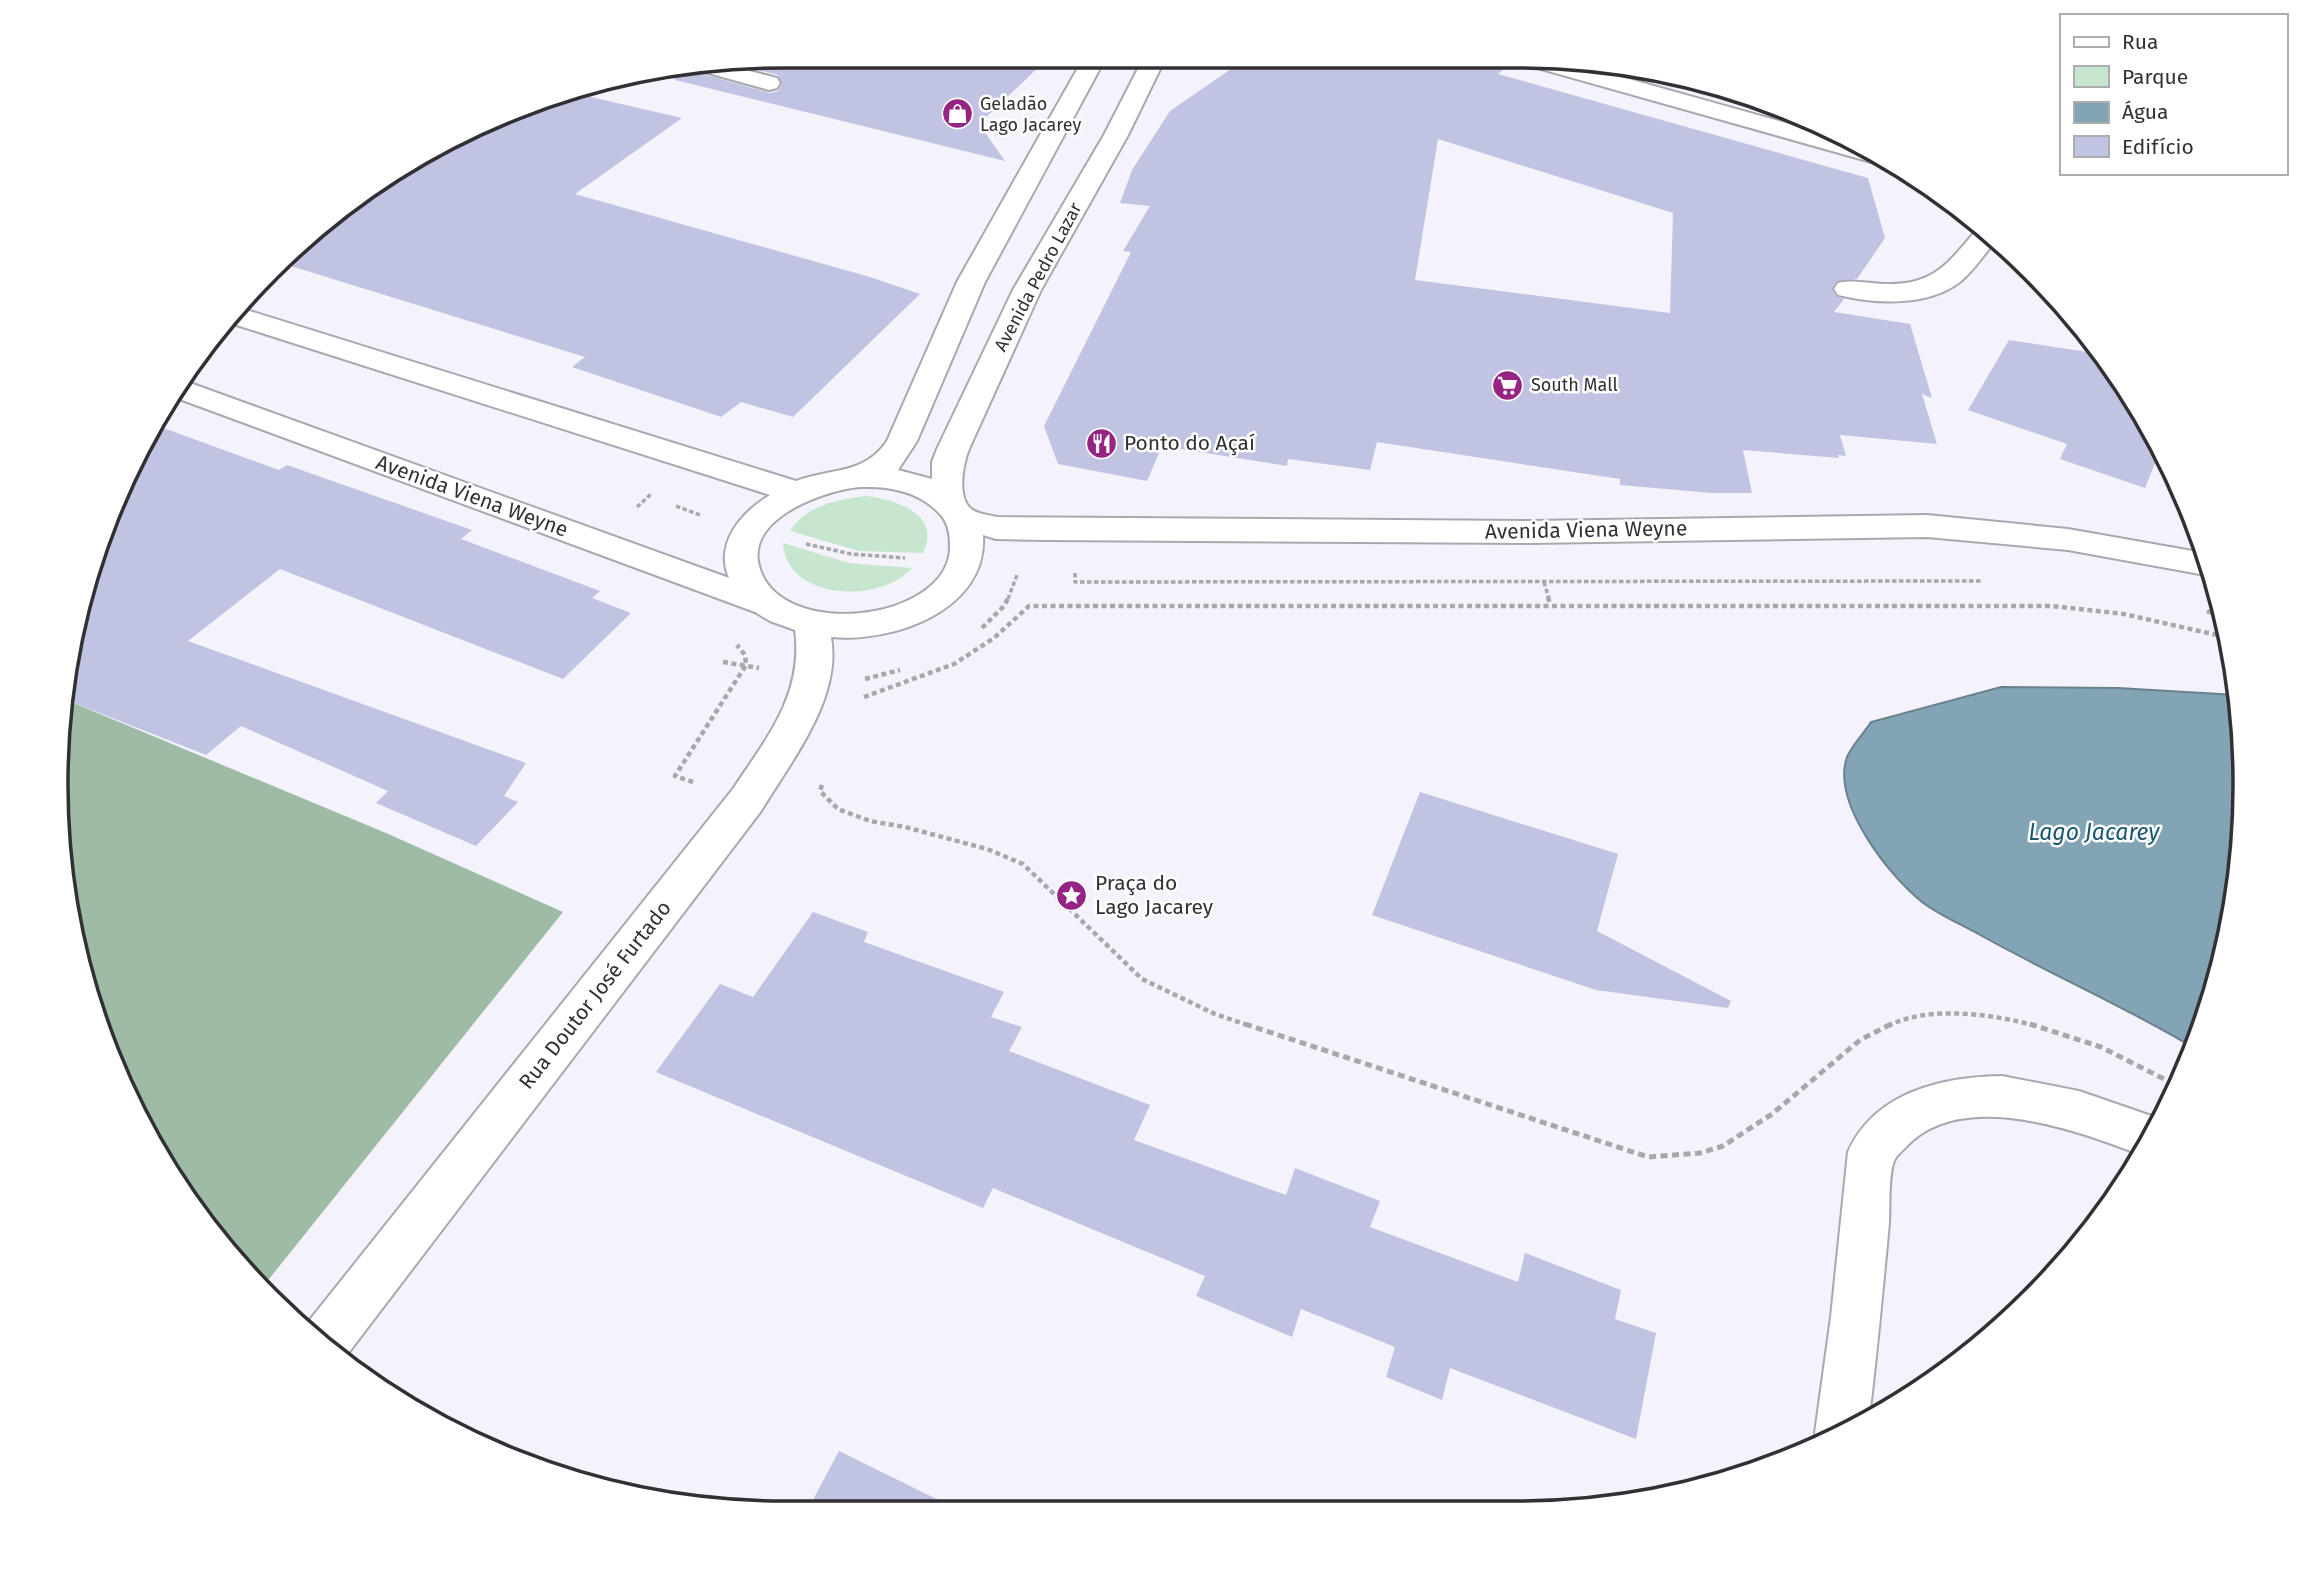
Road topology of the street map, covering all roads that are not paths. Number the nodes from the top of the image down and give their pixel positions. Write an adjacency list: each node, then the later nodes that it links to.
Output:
1 (1093, 68): 6 (street, Avenida Pedro Lazar)
2 (1146, 68): 6 (street, Avenida Pedro Lazar)
3 (724, 71): 5 (street)
4 (1573, 71): 7 (street)
5 (769, 83)
6 (1086, 132): 12 (street, Avenida Pedro Lazar); 14 (street, Avenida Pedro Lazar)
7 (1840, 146)
8 (1982, 240): 9 (street)
9 (1848, 289)
10 (241, 318): 13 (street)
11 (186, 392): 16 (street, Avenida Viena Weyne)
12 (858, 478): 13 (street); 14 (street)
13 (796, 492): 16 (street)
14 (955, 510): 15 (street, Avenida Viena Weyne); 17 (street)
15 (2198, 563)
16 (764, 603): 17 (street)
17 (812, 624): 19 (street, Rua Doutor José Furtado)
18 (2142, 1134): 20 (street)
19 (328, 1336)
20 (1842, 1422)

